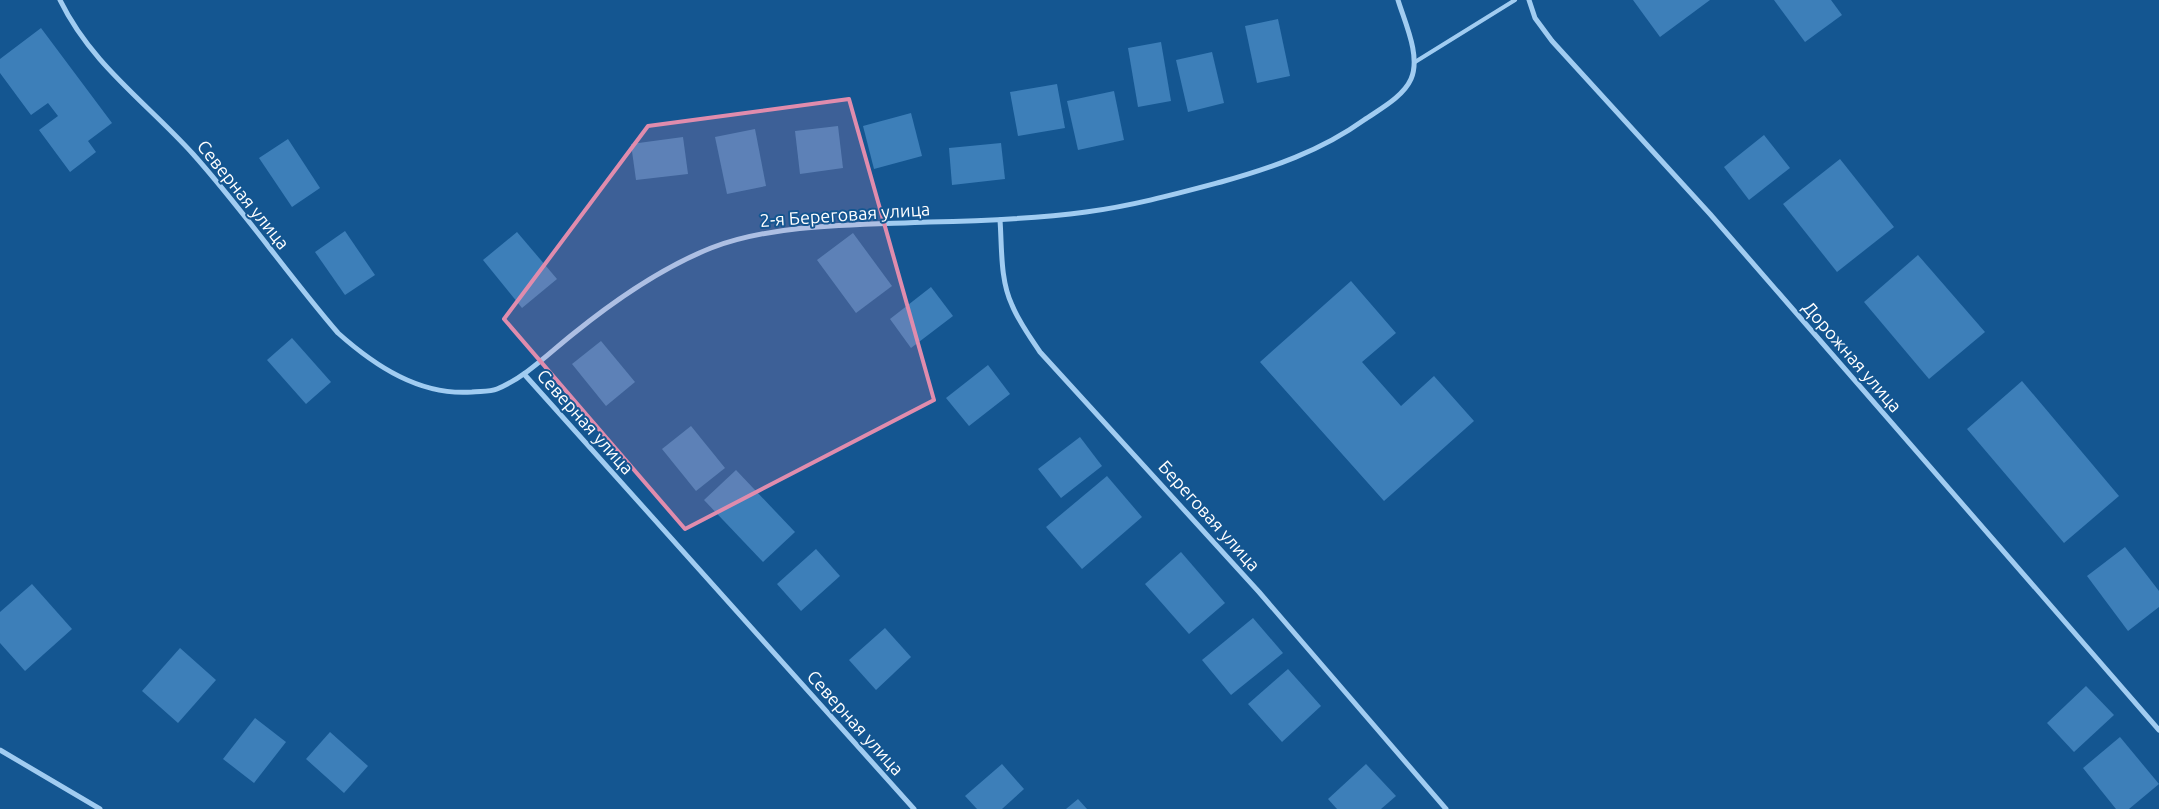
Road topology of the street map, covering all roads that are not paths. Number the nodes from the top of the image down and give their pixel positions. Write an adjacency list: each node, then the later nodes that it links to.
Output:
1 (60, 0): 7 (street, Северная улица)
2 (1398, 0): 5 (street)
3 (1515, 0): 5 (lane)
4 (1529, 0): 8 (street, Дорожная улица)
5 (1415, 62): 6 (street, 2-я Береговая улица)
6 (1000, 220): 7 (street, 2-я Береговая улица); 12 (street, Береговая улица)
7 (524, 374): 11 (street, Северная улица)
8 (2159, 730)
9 (0, 750): 10 (street)
10 (100, 809)
11 (914, 809)
12 (1446, 809)

